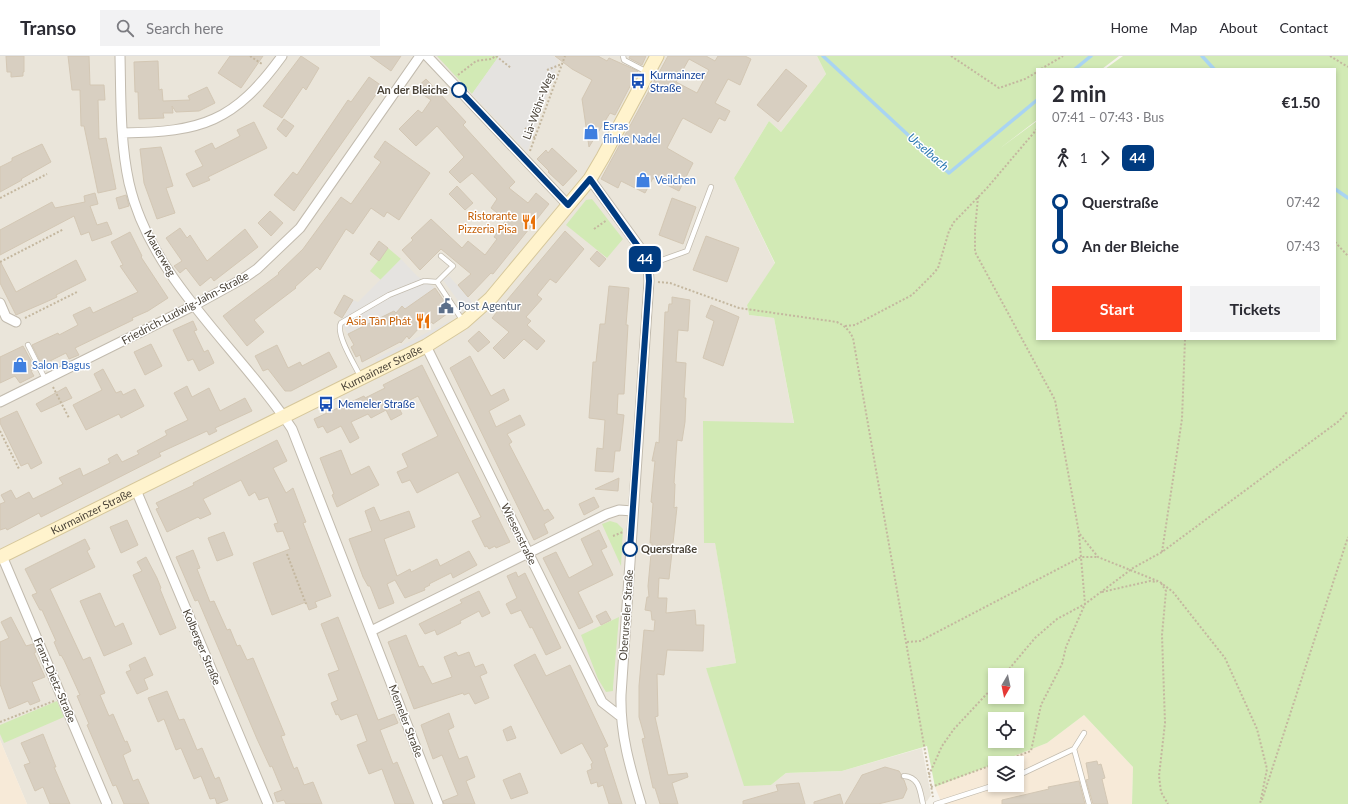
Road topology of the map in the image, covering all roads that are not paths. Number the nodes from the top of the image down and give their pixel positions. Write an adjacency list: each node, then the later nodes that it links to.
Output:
1 (120, 56): 8 (street, Mauerweg)
2 (282, 56): 8 (street)
3 (420, 56): 16 (street, Friedrich-Ludwig-Jahn-Straße)
4 (427, 56): 11 (street)
5 (623, 56): 7 (lane)
6 (657, 56): 7 (main road, Kurmainzer Straße)
7 (648, 73): 9 (main road, Kurmainzer Straße)
8 (123, 133): 16 (street, Mauerweg)
9 (590, 179): 11 (main road, Kurmainzer Straße); 13 (street, Oberurseler Straße)
10 (710, 187): 13 (lane)
11 (568, 205): 18 (main road, Kurmainzer Straße)
12 (441, 256): 14 (lane)
13 (648, 265): 26 (street, Oberurseler Straße)
14 (436, 282): 18 (lane); 22 (lane)
15 (0, 303): 17 (street)
16 (195, 305): 21 (street, Friedrich-Ludwig-Jahn-Straße); 24 (street, Mauerweg)
17 (16, 322)
18 (464, 322): 20 (main road, Kurmainzer Straße)
19 (28, 345): 21 (lane)
20 (426, 346): 22 (main road, Kurmainzer Straße); 27 (street, Wiesenstraße)
21 (47, 378): 23 (street, Friedrich-Ludwig-Jahn-Straße)
22 (361, 378): 24 (main road, Kurmainzer Straße)
23 (0, 402)
24 (284, 416): 25 (main road, Kurmainzer Straße); 29 (street, Memeler Straße)
25 (136, 490): 28 (main road, Kurmainzer Straße); 38 (street, Kolberger Straße)
26 (633, 512): 27 (street); 30 (street, Oberurseler Straße)
27 (528, 553): 29 (street); 30 (street, Wiesenstraße)
28 (1, 557): 37 (street, Franz-Dietz-Straße)
29 (371, 631): 39 (street, Memeler Straße)
30 (620, 716): 40 (street, Oberurseler Straße)
31 (1084, 733): 32 (lane)
32 (1074, 749): 33 (lane); 42 (lane)
33 (1024, 773)
34 (904, 776): 41 (lane)
35 (988, 786): 36 (lane)
36 (935, 802)
37 (107, 804)
38 (268, 804)
39 (438, 804)
40 (641, 804)
41 (923, 804)
42 (1088, 804)

